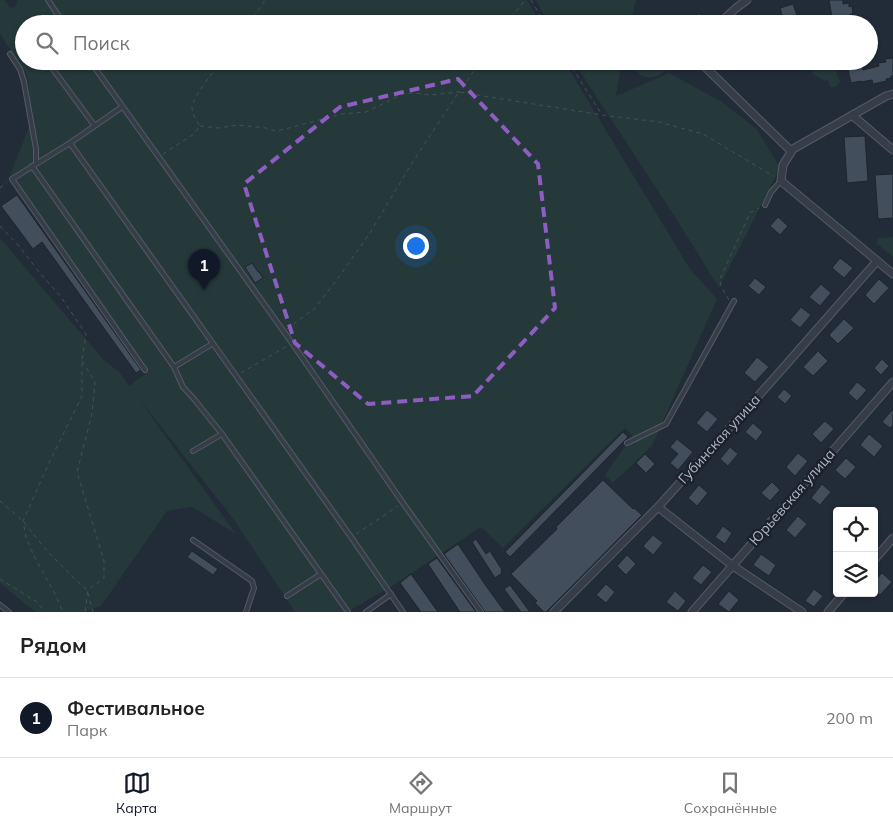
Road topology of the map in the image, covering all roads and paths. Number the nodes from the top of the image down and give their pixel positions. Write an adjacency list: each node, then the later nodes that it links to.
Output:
1 (48, 0): 6 (lane)
2 (264, 0): 7 (path)
3 (525, 0): 8 (path)
4 (531, 0): 9 (path)
5 (747, 0): 10 (street)
6 (58, 15)
7 (255, 15)
8 (513, 15)
9 (540, 15)
10 (729, 15)
11 (10, 54): 12 (lane)
12 (15, 62)
13 (20, 70): 31 (lane)
14 (54, 70): 25 (lane)
15 (96, 70): 22 (lane)
16 (215, 70): 26 (path)
17 (475, 70): 20 (path)
18 (574, 70): 24 (path)
19 (707, 70): 29 (street)
20 (459, 92): 24 (path); 26 (path); 40 (path)
21 (893, 94): 23 (street)
22 (122, 107): 25 (lane); 30 (lane)
23 (852, 115): 28 (street); 29 (street)
24 (602, 116): 33 (path)
25 (94, 125): 27 (lane)
26 (200, 126): 30 (path)
27 (70, 142): 31 (lane); 42 (lane)
28 (893, 150)
29 (791, 151): 33 (street)
30 (158, 157): 40 (lane)
31 (34, 164): 32 (lane); 44 (lane)
32 (12, 179): 34 (path); 45 (lane)
33 (781, 181): 35 (lane); 37 (street)
34 (0, 188)
35 (765, 205): 39 (path)
36 (0, 226): 43 (path)
37 (877, 261): 38 (street); 53 (street, Губинская улица)
38 (893, 274)
39 (733, 303): 49 (lane)
40 (283, 332): 41 (lane)
41 (292, 343): 46 (path); 52 (lane)
42 (212, 344): 44 (lane); 46 (lane)
43 (82, 360): 54 (path); 62 (path)
44 (174, 367): 48 (lane)
45 (145, 370)
46 (235, 376): 55 (lane)
47 (893, 382): 59 (street, Юрьевская улица)
48 (222, 434): 50 (lane); 60 (lane)
49 (627, 443)
50 (193, 452)
51 (0, 502): 54 (path)
52 (403, 503): 55 (path); 76 (lane)
53 (658, 507): 59 (street); 77 (street, Губинская улица)
54 (23, 520): 62 (path); 69 (path)
55 (351, 537): 63 (lane)
56 (893, 538): 58 (street)
57 (193, 540): 72 (lane)
58 (878, 555)
59 (733, 566): 78 (street, Юрьевская улица); 79 (street)
60 (321, 574): 64 (lane); 73 (lane)
61 (0, 579): 68 (path)
62 (88, 590): 70 (path); 71 (path)
63 (391, 594): 74 (lane); 75 (lane)
64 (287, 596)
65 (841, 597): 80 (street)
66 (0, 606): 67 (lane)
67 (9, 612)
68 (45, 612)
69 (63, 612)
70 (85, 612)
71 (93, 612)
72 (246, 612)
73 (348, 612)
74 (366, 612)
75 (403, 612)
76 (481, 612)
77 (554, 612)
78 (692, 612)
79 (802, 612)
80 (828, 612)

